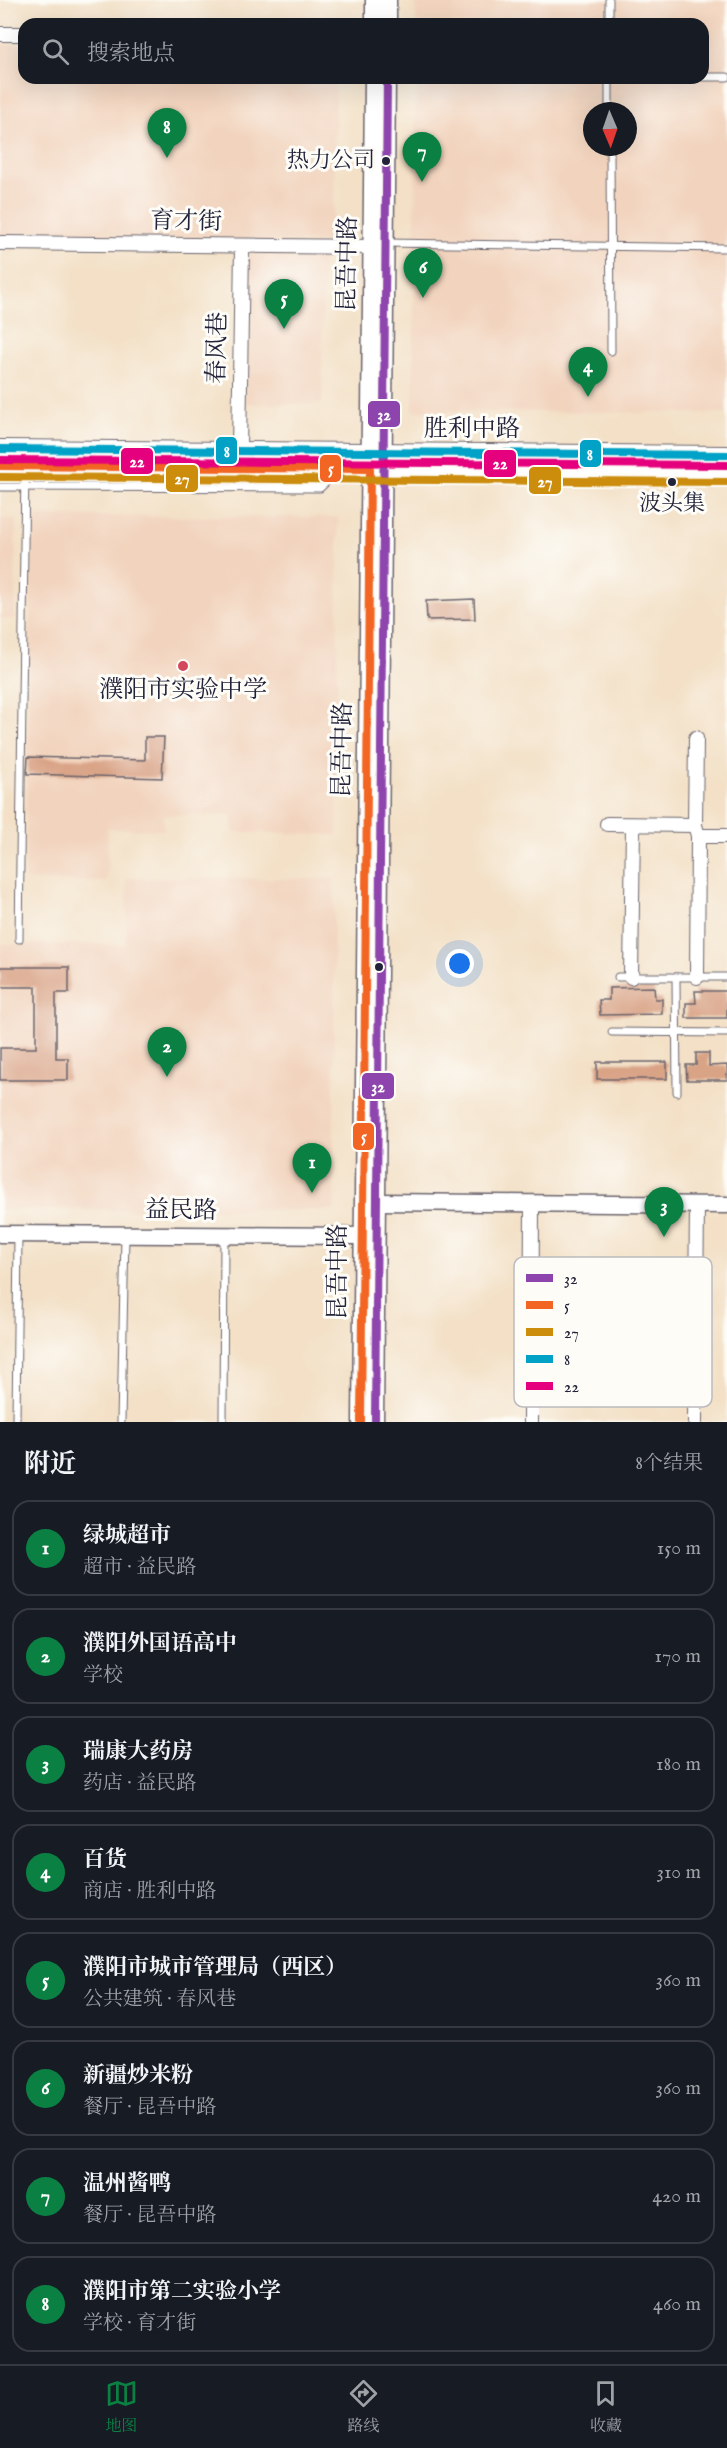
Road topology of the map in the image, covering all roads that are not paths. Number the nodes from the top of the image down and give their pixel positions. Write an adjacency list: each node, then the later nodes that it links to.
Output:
1 (374, 0): 4 (street)
2 (388, 0): 5 (street)
3 (609, 0): 6 (lane)
4 (374, 18)
5 (388, 18)
6 (609, 18)
7 (0, 34): 8 (street)
8 (18, 34)
9 (709, 77): 10 (lane)
10 (727, 77)
11 (373, 84): 17 (street, 昆吾中路)
12 (387, 84): 17 (street, 昆吾中路)
13 (609, 84): 14 (lane)
14 (609, 102)
15 (610, 156): 19 (lane)
16 (0, 243): 18 (street, 育才街)
17 (379, 245): 18 (street, 育才街); 19 (lane); 25 (street, 昆吾中路)
18 (242, 246): 23 (street, 春风巷)
19 (610, 246): 20 (lane); 21 (lane)
20 (727, 248)
21 (611, 351)
22 (0, 449): 23 (main road, 胜利中路)
23 (239, 451): 25 (main road, 胜利中路)
24 (727, 455): 25 (main road, 胜利中路)
25 (377, 461): 28 (main road, 胜利中路); 29 (main road, 胜利中路); 46 (street, 昆吾中路); 54 (street, 昆吾中路)
26 (0, 466): 27 (main road, 胜利中路)
27 (25, 466): 28 (main road, 胜利中路); 31 (lane)
28 (340, 469): 31 (lane)
29 (727, 472)
30 (0, 487): 31 (lane)
31 (24, 487): 37 (lane)
32 (696, 738): 35 (street)
33 (608, 824): 34 (street)
34 (633, 825): 35 (street); 38 (street)
35 (697, 830): 36 (street); 40 (street)
36 (727, 836)
37 (19, 939)
38 (624, 977): 39 (lane)
39 (676, 977): 40 (lane); 43 (lane)
40 (697, 977): 41 (lane)
41 (727, 977)
42 (612, 1032): 43 (lane)
43 (677, 1033): 44 (lane); 45 (lane)
44 (727, 1034)
45 (677, 1092)
46 (377, 1202): 47 (street); 63 (street, 昆吾中路)
47 (532, 1203): 48 (street); 55 (street)
48 (697, 1204): 49 (street); 56 (street)
49 (727, 1205)
50 (0, 1234): 51 (street, 益民路)
51 (18, 1234): 52 (street, 益民路); 59 (lane)
52 (125, 1234): 53 (street, 益民路); 60 (lane)
53 (224, 1236): 54 (street, 益民路); 61 (lane)
54 (362, 1236): 62 (street, 昆吾中路)
55 (532, 1257)
56 (697, 1257)
57 (531, 1407): 64 (street)
58 (695, 1407): 65 (street)
59 (16, 1422)
60 (121, 1422)
61 (223, 1422)
62 (361, 1422)
63 (375, 1422)
64 (531, 1422)
65 (695, 1422)

